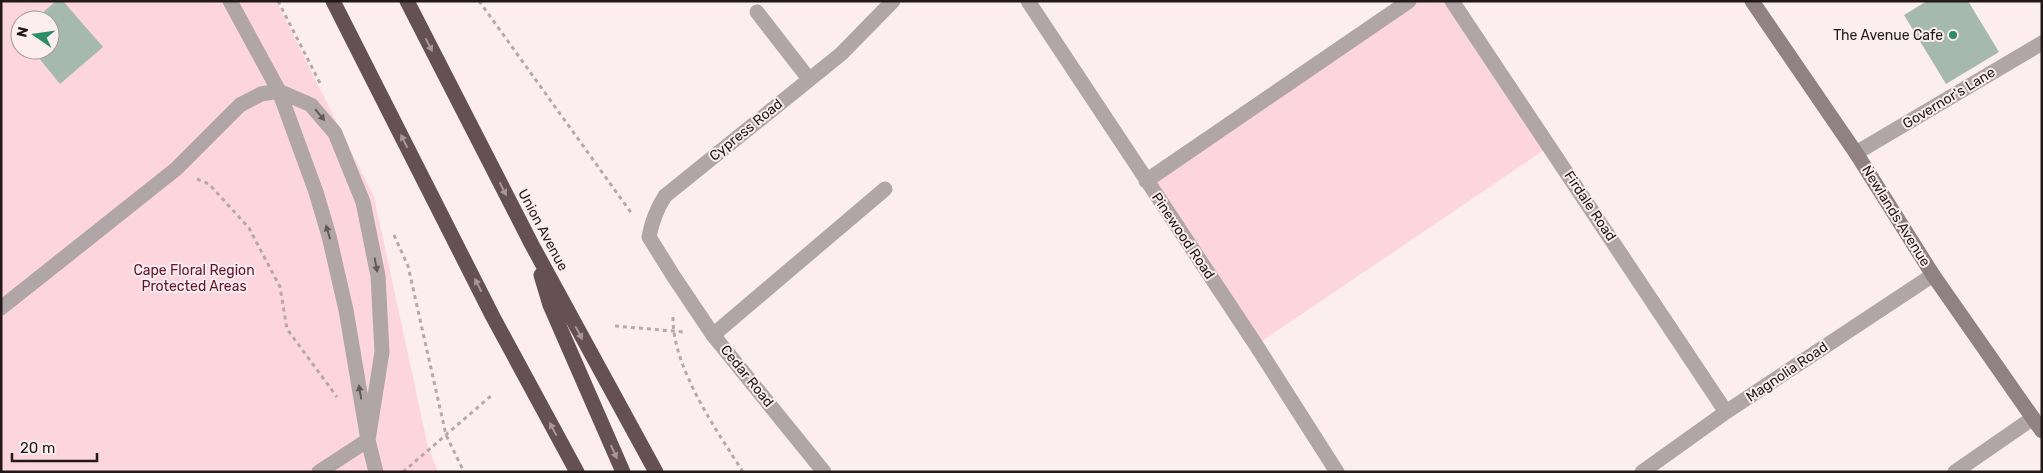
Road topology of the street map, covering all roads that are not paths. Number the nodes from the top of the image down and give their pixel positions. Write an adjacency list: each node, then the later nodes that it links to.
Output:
1 (230, 1): 12 (street)
2 (333, 1): 26 (highway, one-way to 2)
3 (407, 1): 16 (highway, Union Avenue, one-way to 16)
4 (893, 1): 11 (street, Cypress Road)
5 (1028, 1): 14 (street, Pinewood Road)
6 (1409, 1): 14 (street)
7 (1452, 1): 21 (street, Firdale Road)
8 (1752, 1): 13 (main road, Newlands Avenue)
9 (757, 12): 11 (street)
10 (2042, 43): 13 (street, Governor's Lane)
11 (810, 79): 18 (street, Cypress Road)
12 (279, 91): 19 (street); 23 (street, one-way to 12); 23 (street, one-way to 23)
13 (1856, 153): 17 (main road, Newlands Avenue)
14 (1146, 181): 30 (street, Pinewood Road)
15 (885, 190): 20 (street)
16 (532, 245): 27 (highway, one-way to 27); 28 (highway, Union Avenue, one-way to 28)
17 (1933, 275): 21 (street, Magnolia Road); 22 (main road, Newlands Avenue)
18 (674, 277): 20 (street, Cedar Road)
19 (1, 308)
20 (713, 335): 29 (street, Cedar Road)
21 (1726, 412): 31 (street, Magnolia Road)
22 (2038, 425): 32 (street)
23 (368, 440): 24 (street); 25 (street)
24 (318, 472)
25 (376, 472)
26 (577, 472)
27 (622, 472)
28 (656, 472)
29 (824, 472)
30 (1337, 472)
31 (1642, 472)
32 (1955, 472)

